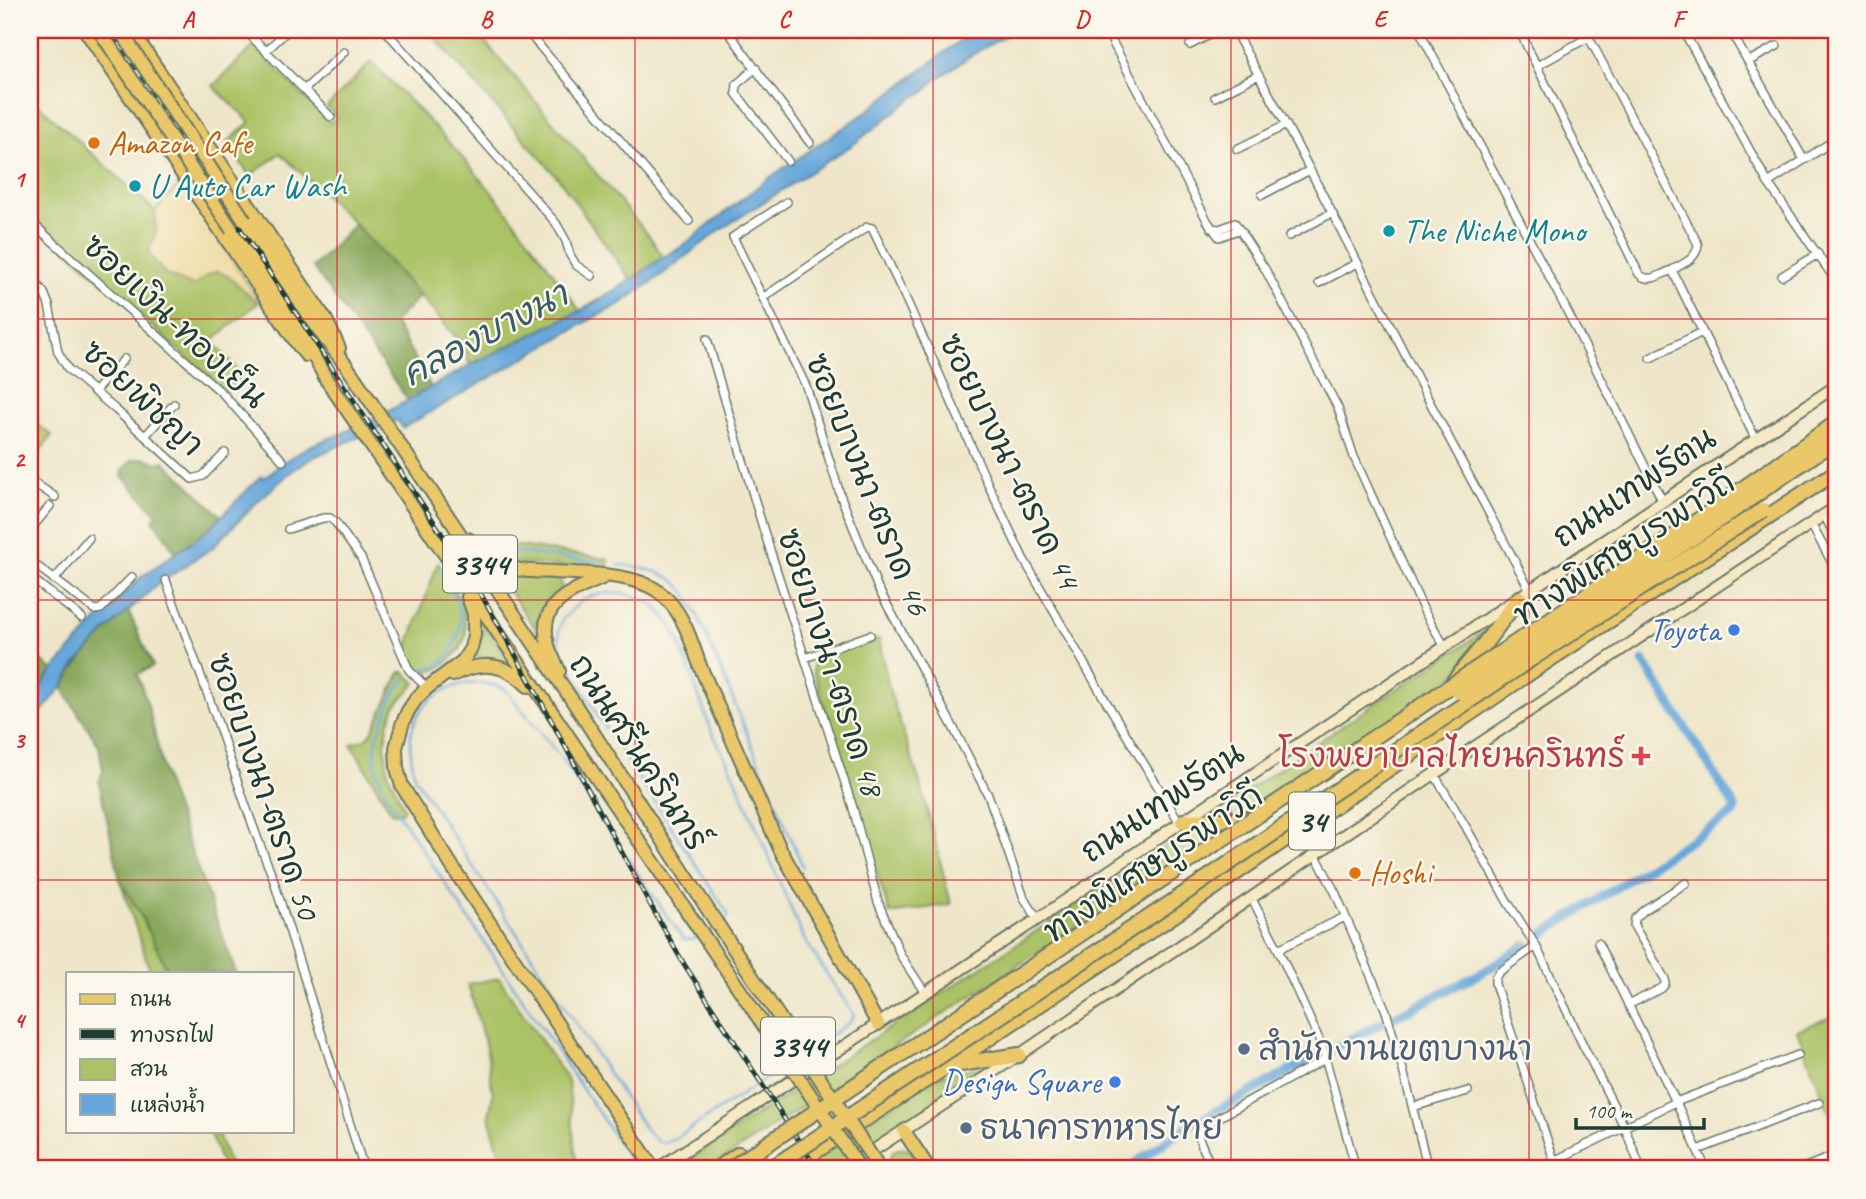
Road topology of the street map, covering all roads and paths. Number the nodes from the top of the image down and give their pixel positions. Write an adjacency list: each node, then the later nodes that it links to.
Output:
1 (85, 30): 29 (main road, ถนนศรีนครินทร์ / 3344)
2 (99, 30): 59 (main road, ถนนศรีนครินทร์ / 3344, bridge)
3 (120, 30): 58 (main road, ถนนศรีนครินทร์ / 3344, bridge)
4 (131, 30): 26 (main road, ถนนศรีนครินทร์ / 3344)
5 (244, 30): 20 (street)
6 (288, 30): 20 (street)
7 (385, 30): 49 (street)
8 (526, 30): 43 (street)
9 (727, 30): 24 (street)
10 (1105, 30): 95 (street)
11 (1219, 30): 18 (street)
12 (1234, 30): 25 (street)
13 (1419, 30): 73 (street)
14 (1519, 30): 23 (street)
15 (1683, 30): 38 (street)
16 (1730, 30): 22 (street)
17 (1587, 33): 23 (street); 47 (street)
18 (1190, 44)
19 (1777, 46): 22 (street)
20 (266, 51): 27 (street)
21 (344, 52): 27 (street)
22 (1749, 61): 35 (street)
23 (1536, 66): 47 (street)
24 (756, 68): 33 (street); 36 (street)
25 (1258, 75): 28 (street); 31 (street)
26 (165, 79): 29 (main road); 58 (main road, ถนนศรีนครินทร์ / 3344)
27 (304, 90): 30 (street)
28 (1215, 97)
29 (134, 103): 59 (main road, ถนนศรีนครินทร์ / 3344)
30 (331, 117)
31 (1286, 125): 34 (street); 37 (street)
32 (1836, 139): 35 (street)
33 (810, 144)
34 (1237, 149)
35 (1804, 160): 38 (street)
36 (788, 161)
37 (1310, 170): 39 (street); 41 (street)
38 (1768, 183): 45 (street)
39 (1262, 195)
40 (787, 202): 53 (street, ซอยบางนา-ตราด 46)
41 (1332, 214): 44 (street); 46 (street)
42 (30, 221): 68 (street, ซอยเงิน-ทองเย็น)
43 (689, 221)
44 (1289, 236)
45 (1818, 254): 50 (street); 51 (street)
46 (1357, 263): 52 (street); 92 (street)
47 (1672, 270): 54 (street)
48 (30, 275): 61 (street, ซอยพิชญา)
49 (592, 276)
50 (1782, 276)
51 (1836, 281)
52 (1319, 283)
53 (764, 297): 103 (street, ซอยบางนา-ตราด 44); 108 (street, ซอยบางนา-ตราด 46)
54 (1702, 332): 56 (street); 65 (street)
55 (707, 339): 96 (street, ซอยบางนา-ตราด 48)
56 (1650, 358)
57 (124, 359): 61 (street)
58 (348, 368): 81 (main road, ถนนศรีนครินทร์ / 3344)
59 (326, 379): 91 (main road, ถนนศรีนครินทร์ / 3344)
60 (1836, 386): 65 (main road, ถนนเทพรัตน / 34)
61 (94, 392): 64 (street, ซอยพิชญา)
62 (174, 404): 64 (street)
63 (1836, 426): 97 (highway, ถนนเทพรัตน / 34); 131 (highway, bridge)
64 (145, 436): 67 (street, ซอยพิชญา)
65 (1756, 440): 73 (main road, ถนนเทพรัตน / 34)
66 (1836, 440): 132 (highway, ทางพิเศษบูรพาวิถี, bridge)
67 (225, 453)
68 (283, 461)
69 (1836, 461): 76 (highway, ทางพิเศษบูรพาวิถี)
70 (1836, 472): 76 (highway); 118 (highway, 34)
71 (30, 480): 72 (street)
72 (55, 497)
73 (1663, 502): 92 (main road, ถนนเทพรัตน / 34)
74 (50, 506): 80 (street)
75 (1836, 507): 77 (main road, 34)
76 (1763, 510): 133 (highway, ทางพิเศษบูรพาวิถี, bridge)
77 (1824, 515): 78 (main road, 34); 83 (street)
78 (1811, 524): 85 (street); 101 (main road, 34)
79 (288, 529): 98 (street)
80 (30, 530)
81 (457, 530): 86 (main road); 99 (main road, ถนนศรีนครินทร์ / 3344)
82 (89, 538): 89 (street)
83 (1836, 538)
84 (30, 561): 89 (street)
85 (1836, 570)
86 (608, 576): 99 (main road); 114 (main road)
87 (132, 577): 89 (street)
88 (30, 578): 93 (street)
89 (54, 580)
90 (166, 580): 128 (street, ซอยบางนา-ตราด 50)
91 (465, 585): 98 (main road); 100 (main road, ถนนศรีนครินทร์ / 3344)
92 (1524, 594): 95 (main road, ถนนเทพรัตน / 34); 97 (highway)
93 (82, 618)
94 (870, 635): 96 (street)
95 (1445, 647): 103 (main road, ถนนเทพรัตน / 34)
96 (805, 658): 112 (street, ซอยบางนา-ตราด 48)
97 (1450, 685): 102 (highway, ถนนเทพรัตน / 34)
98 (430, 686): 100 (main road); 129 (main road)
99 (572, 700): 137 (main road, ถนนศรีนครินทร์ / 3344, bridge)
100 (546, 704): 136 (main road, ถนนศรีนครินทร์ / 3344, bridge)
101 (1434, 774): 104 (main road, 34); 110 (street)
102 (1248, 819): 103 (highway); 130 (highway, ถนนเทพรัตน / 34)
103 (1181, 822): 108 (main road, ถนนเทพรัตน / 34)
104 (1315, 854): 106 (main road, 34); 107 (street)
105 (1686, 883): 113 (street)
106 (1251, 897): 111 (street); 115 (main road, 34)
107 (1345, 917): 111 (street); 122 (street)
108 (1038, 919): 112 (main road, ถนนเทพรัตน / 34)
109 (1598, 943): 113 (street)
110 (1536, 946): 123 (street); 127 (street)
111 (1279, 949): 117 (street)
112 (925, 993): 114 (main road, ถนนเทพรัตน / 34)
113 (1628, 1005): 120 (street)
114 (878, 1024): 129 (main road, ถนนเทพรัตน / 34)
115 (1018, 1055): 118 (highway); 124 (main road, 34)
116 (1798, 1055): 120 (street)
117 (1325, 1059): 139 (street); 140 (street)
118 (947, 1066): 134 (highway, 34)
119 (1468, 1091): 122 (street)
120 (1676, 1102): 123 (street); 125 (street)
121 (1819, 1103): 125 (street)
122 (1413, 1107): 141 (street)
123 (1624, 1126): 127 (street); 143 (street)
124 (904, 1131): 135 (main road, 34); 138 (main road)
125 (1699, 1150): 144 (street)
126 (1836, 1155): 145 (street)
127 (1556, 1165): 142 (street)
128 (364, 1169)
129 (656, 1169)
130 (717, 1169)
131 (730, 1169)
132 (745, 1169)
133 (770, 1169)
134 (788, 1169)
135 (845, 1169)
136 (860, 1169)
137 (880, 1169)
138 (929, 1169)
139 (1212, 1169)
140 (1356, 1169)
141 (1428, 1169)
142 (1537, 1169)
143 (1641, 1169)
144 (1706, 1169)
145 (1801, 1169)

